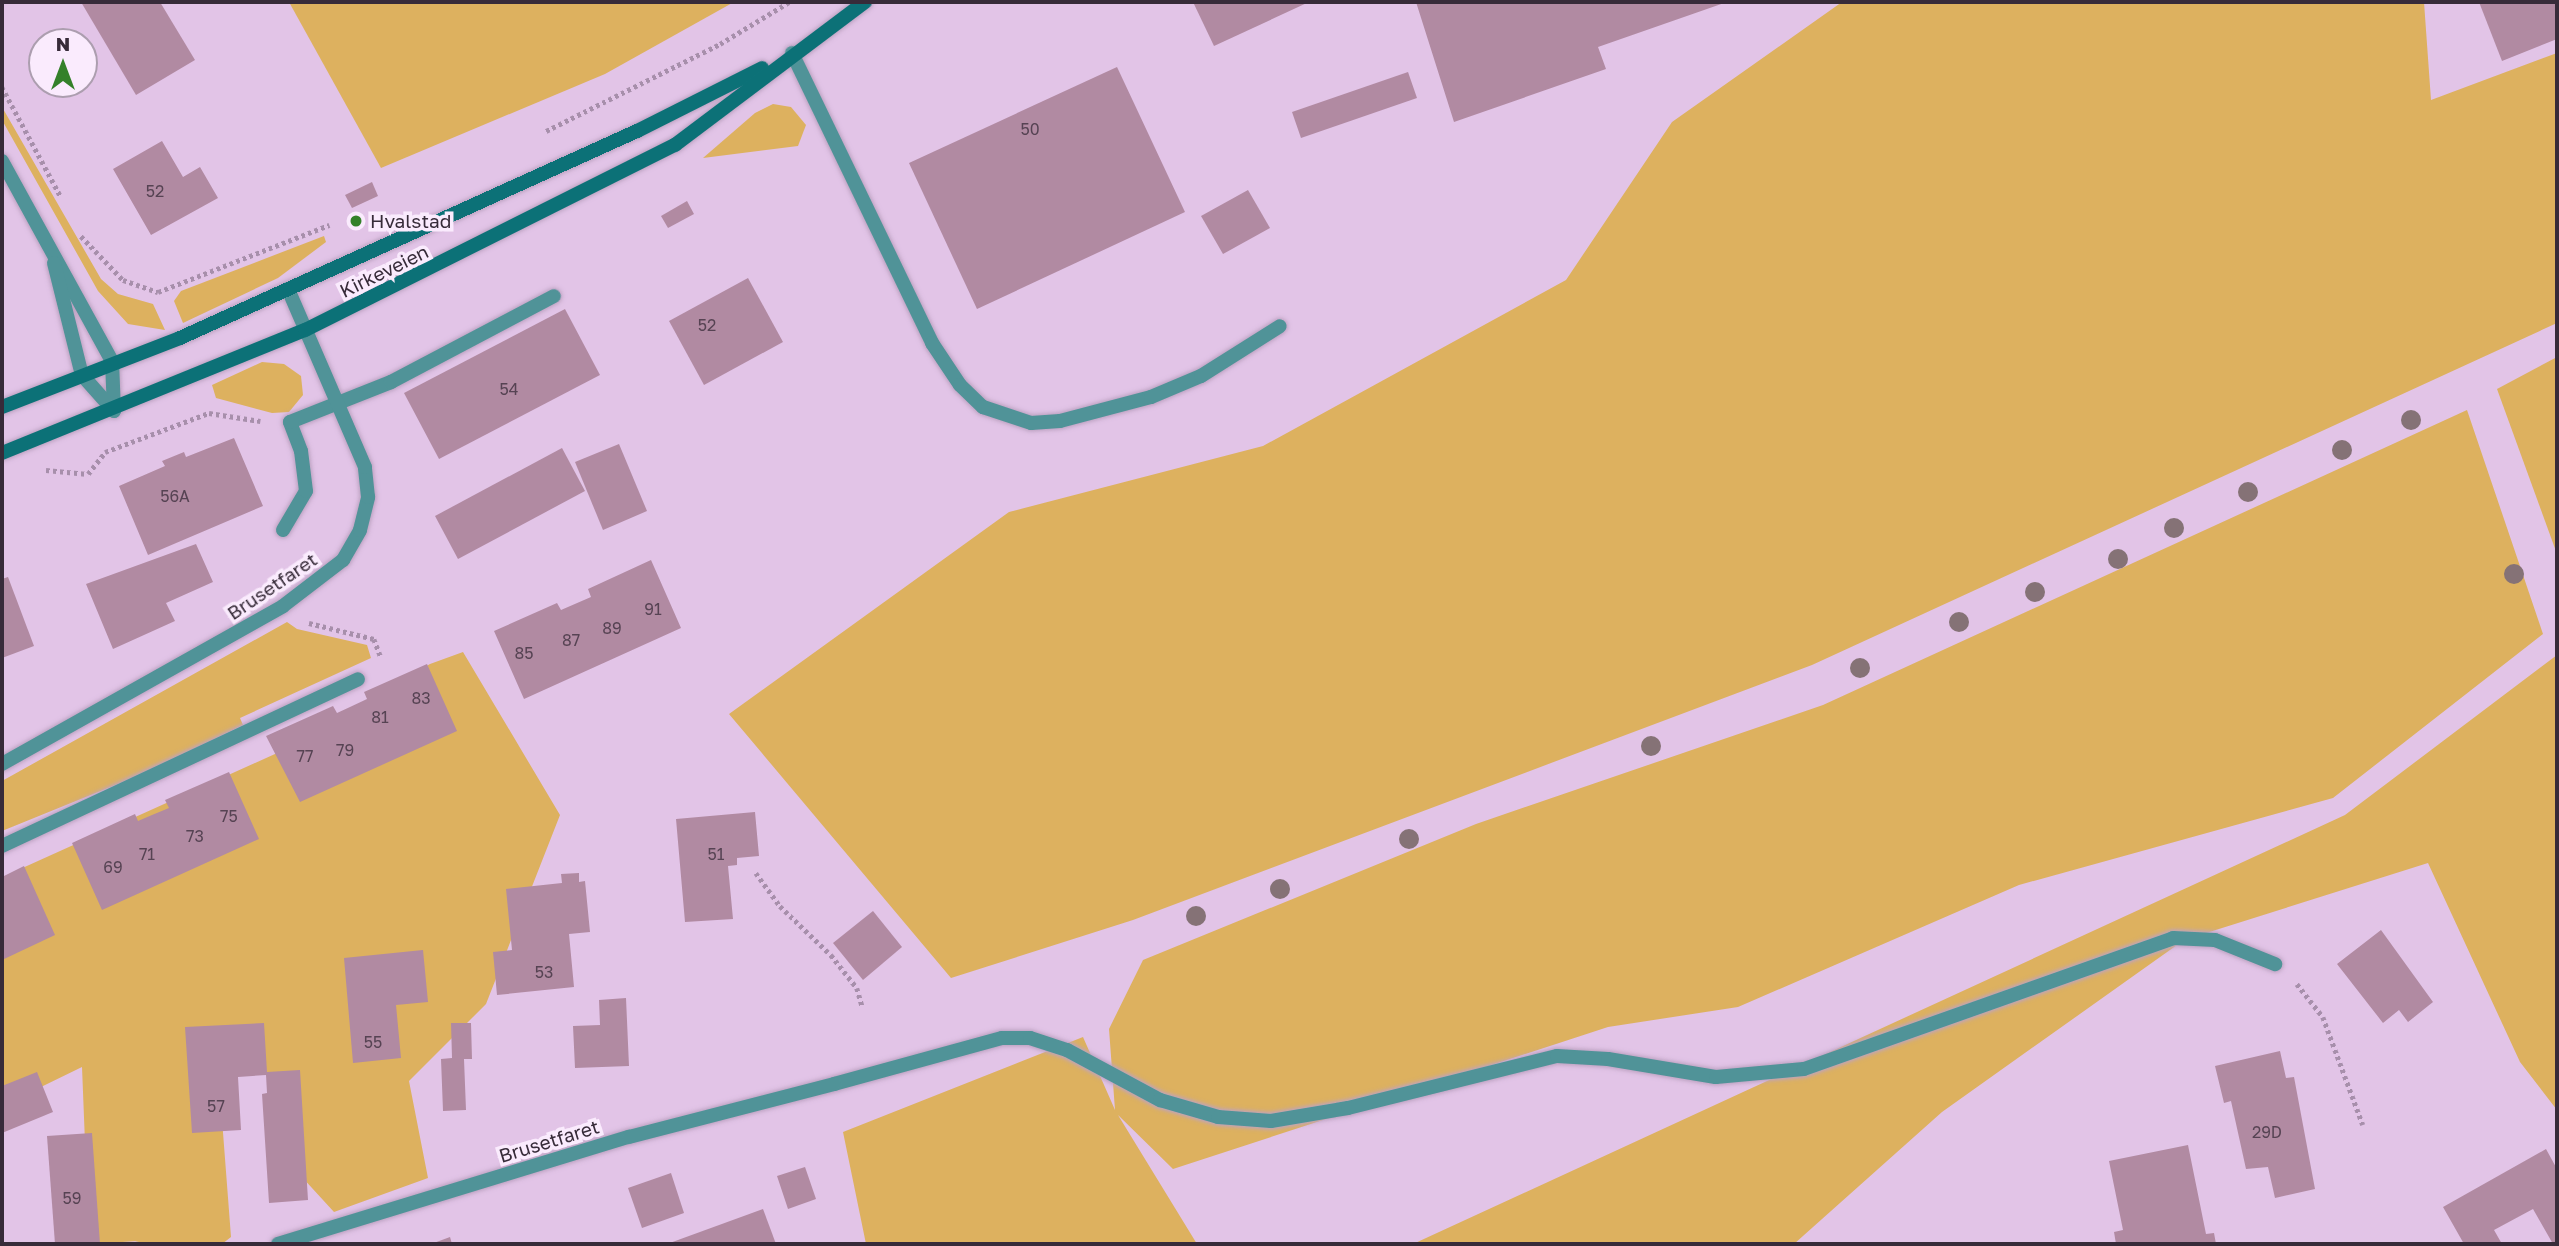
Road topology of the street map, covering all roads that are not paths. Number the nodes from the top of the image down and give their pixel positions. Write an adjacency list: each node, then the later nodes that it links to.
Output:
1 (866, 2): 2 (main road, Kirkeveien)
2 (792, 53): 5 (main road, Kirkeveien); 7 (street); 8 (main road, Kirkeveien)
3 (2, 161): 4 (street)
4 (48, 241): 9 (street); 10 (street)
5 (288, 289): 8 (street, Brusetfaret); 9 (main road, Kirkeveien)
6 (554, 296): 11 (street)
7 (1280, 326)
8 (305, 330): 11 (street, Brusetfaret); 13 (main road, Kirkeveien)
9 (112, 361): 10 (main road, Kirkeveien); 13 (street)
10 (82, 375): 12 (main road, Kirkeveien); 13 (street)
11 (339, 405): 15 (street); 17 (street, Brusetfaret)
12 (2, 407)
13 (114, 411): 14 (main road, Kirkeveien)
14 (2, 453)
15 (283, 530)
16 (358, 679): 18 (street)
17 (2, 764)
18 (2, 846)
19 (2275, 964): 20 (street, Brusetfaret)
20 (278, 1244)

